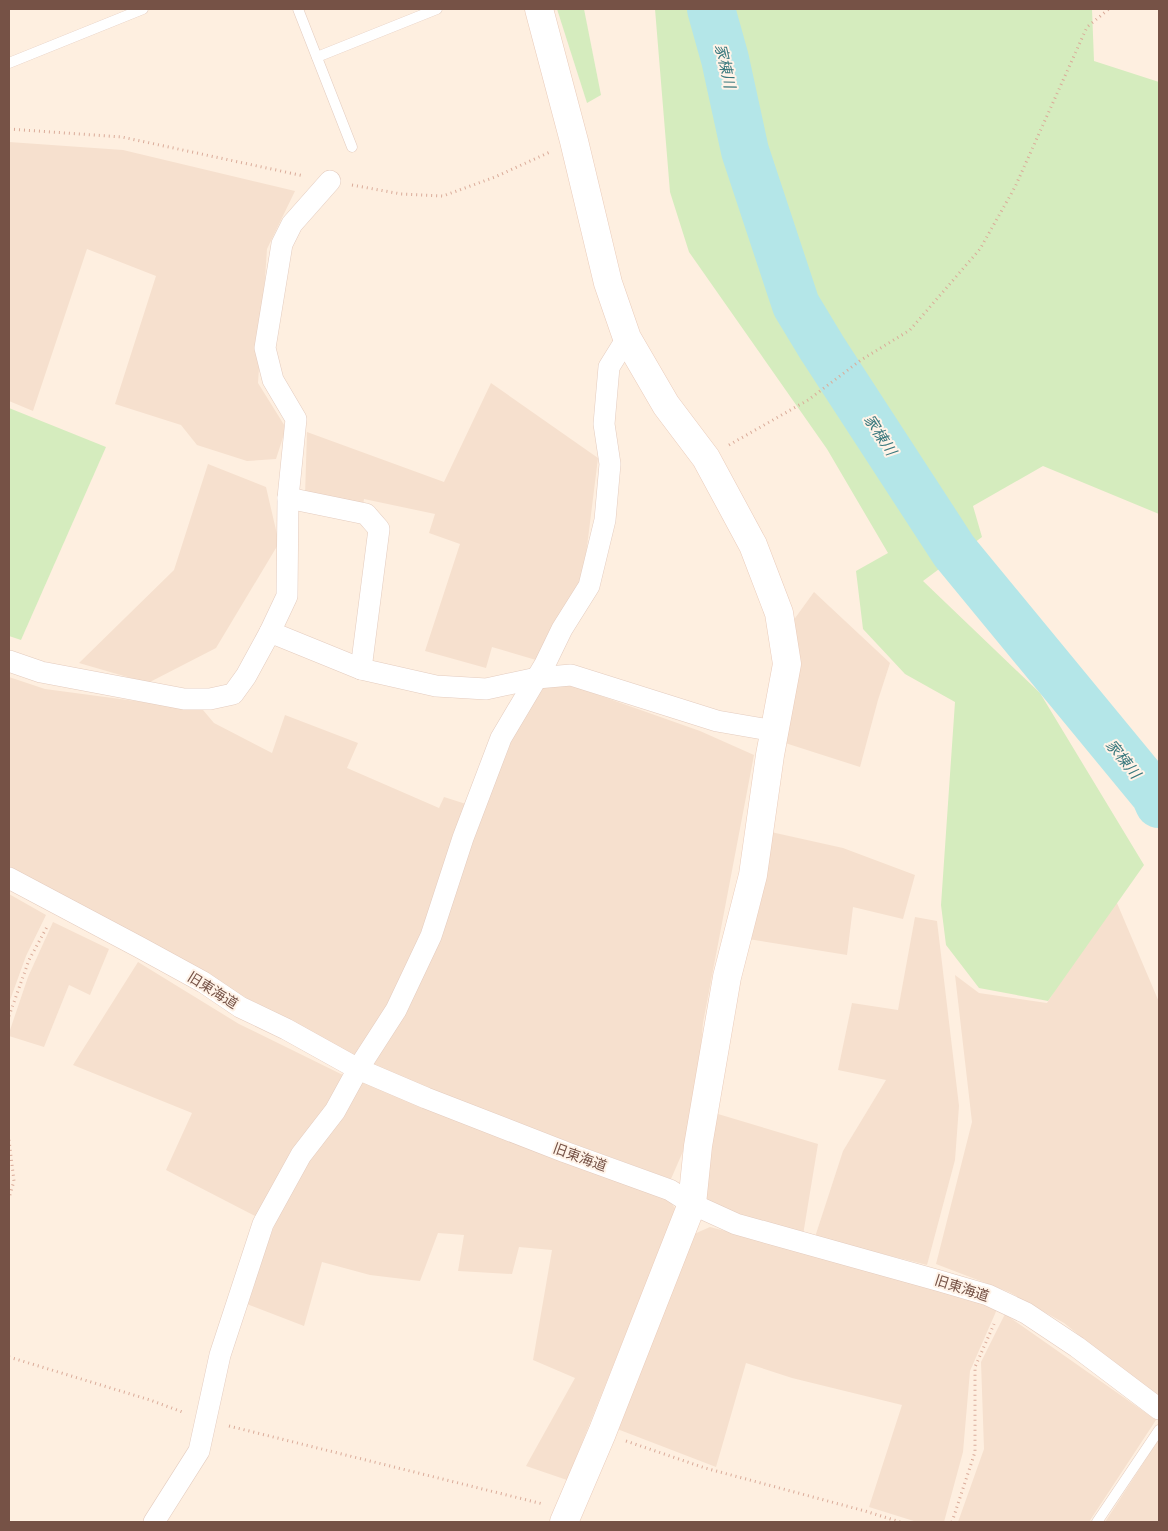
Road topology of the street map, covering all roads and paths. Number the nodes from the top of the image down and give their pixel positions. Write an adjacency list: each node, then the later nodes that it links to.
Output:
1 (143, 9): 7 (lane)
2 (298, 9): 6 (lane)
3 (437, 9): 6 (lane)
4 (540, 9): 9 (street)
5 (1109, 9): 13 (path)
6 (317, 57): 10 (lane)
7 (9, 63)
8 (9, 129): 11 (path)
9 (574, 141): 11 (path); 12 (street)
10 (352, 147)
11 (330, 181): 14 (street)
12 (627, 338): 13 (street); 18 (street)
13 (706, 458): 19 (street)
14 (288, 498): 15 (street); 17 (street)
15 (270, 632): 16 (street); 17 (street)
16 (9, 661)
17 (361, 669): 18 (street)
18 (537, 678): 19 (street); 23 (street)
19 (775, 731): 26 (street)
20 (9, 878): 21 (street, 旧東海道)
21 (59, 904): 22 (path); 23 (street, 旧東海道)
22 (9, 1016)
23 (358, 1069): 26 (street, 旧東海道); 30 (street)
24 (9, 1140): 25 (path)
25 (9, 1198)
26 (692, 1204): 27 (street, 旧東海道); 32 (street)
27 (1003, 1302): 29 (street, 旧東海道); 36 (path)
28 (9, 1357): 30 (path)
29 (1159, 1409)
30 (206, 1420): 33 (path); 34 (street)
31 (1159, 1430): 37 (lane)
32 (602, 1433): 33 (street); 35 (path)
33 (567, 1514)
34 (154, 1522)
35 (900, 1522)
36 (952, 1522)
37 (1097, 1522)

